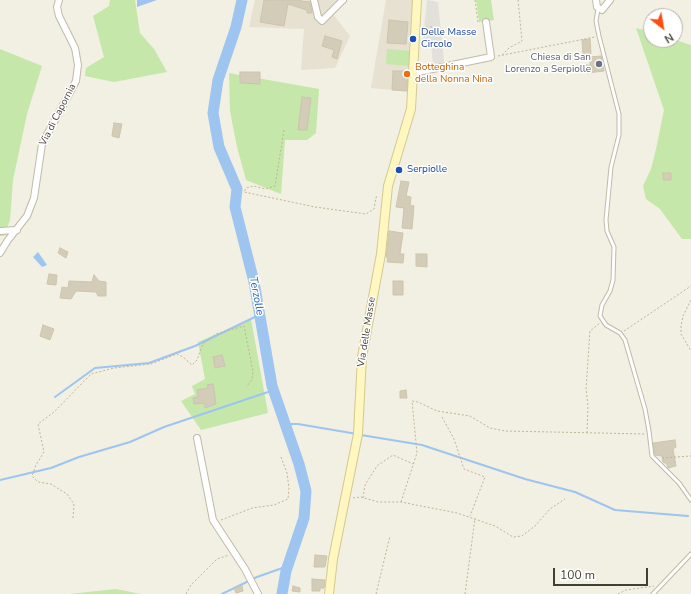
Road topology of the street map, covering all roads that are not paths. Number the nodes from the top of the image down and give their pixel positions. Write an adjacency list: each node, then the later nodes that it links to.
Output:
1 (59, 0): 10 (street, Via di Capornia)
2 (314, 0): 3 (street)
3 (343, 0)
4 (417, 0): 9 (street, Via delle Masse)
5 (596, 0): 7 (street)
6 (610, 0): 7 (street)
7 (598, 9): 14 (lane)
8 (486, 22): 9 (street)
9 (413, 73): 17 (street, Via delle Masse)
10 (17, 230): 11 (street); 12 (street, Via di Capornia)
11 (0, 231)
12 (0, 253)
13 (197, 438): 16 (street)
14 (691, 500)
15 (691, 554): 18 (lane)
16 (258, 594)
17 (329, 594)
18 (653, 594)

